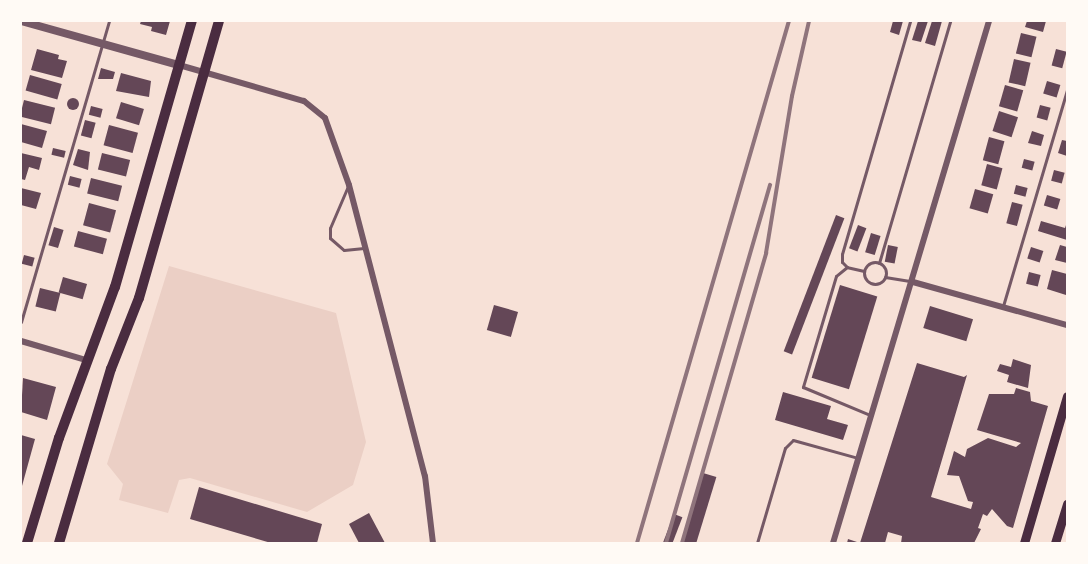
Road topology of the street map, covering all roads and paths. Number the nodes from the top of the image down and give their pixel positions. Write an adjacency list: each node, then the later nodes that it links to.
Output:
1 (21, 21): 8 (street)
2 (109, 21): 8 (lane)
3 (192, 21): 9 (main road)
4 (219, 21): 10 (main road)
5 (910, 21): 15 (lane)
6 (950, 21): 14 (lane)
7 (988, 21): 18 (street)
8 (102, 43): 9 (street); 20 (lane)
9 (179, 65): 10 (street); 23 (main road)
10 (205, 70): 12 (street); 30 (main road)
11 (1067, 90): 19 (lane)
12 (349, 184): 13 (street); 13 (lane)
13 (365, 247): 31 (street)
14 (879, 263): 16 (lane); 17 (lane)
15 (848, 267): 16 (lane); 25 (lane)
16 (864, 271): 17 (lane)
17 (885, 277): 18 (lane)
18 (913, 282): 19 (street); 25 (street)
19 (1003, 306): 21 (street)
20 (21, 322)
21 (1067, 325)
22 (21, 341): 23 (street)
23 (86, 360): 29 (main road)
24 (1067, 396): 34 (main road)
25 (871, 415): 26 (street)
26 (858, 458): 32 (lane); 33 (street)
27 (1067, 504): 28 (main road)
28 (1065, 520): 35 (main road)
29 (27, 543)
30 (59, 543)
31 (433, 543)
32 (757, 543)
33 (833, 543)
34 (1024, 543)
35 (1055, 543)

